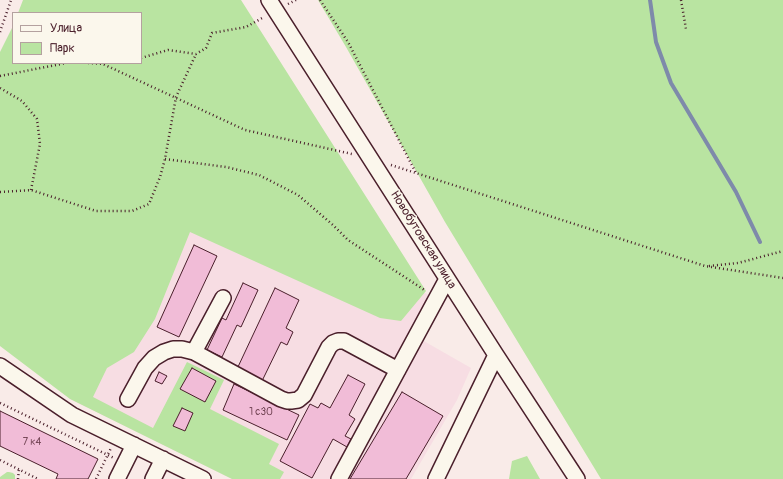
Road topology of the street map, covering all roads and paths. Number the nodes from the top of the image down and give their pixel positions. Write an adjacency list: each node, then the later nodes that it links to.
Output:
1 (11, 0): 6 (path)
2 (320, 0): 16 (path)
3 (681, 0): 5 (path)
4 (272, 5): 7 (path); 15 (street, Новобутовская улица)
5 (686, 29)
6 (0, 32)
7 (196, 54): 8 (path); 13 (path)
8 (142, 58)
9 (61, 64): 11 (path)
10 (106, 64): 13 (path)
11 (0, 76)
12 (0, 88): 17 (path)
13 (176, 97): 14 (path); 15 (path)
14 (165, 159): 17 (path); 24 (path)
15 (371, 159): 16 (path); 21 (street, Новобутовская улица)
16 (416, 174): 20 (path)
17 (31, 190): 18 (path)
18 (0, 192)
19 (783, 251): 20 (path)
20 (705, 266): 22 (path)
21 (447, 278): 24 (street); 26 (street, Новобутовская улица)
22 (783, 278)
23 (223, 298): 25 (street)
24 (437, 298): 28 (street)
25 (194, 352): 28 (street); 29 (street)
26 (496, 355): 44 (street); 45 (street, Новобутовская улица)
27 (0, 366): 31 (street)
28 (398, 370): 43 (street)
29 (128, 399)
30 (0, 403): 32 (path)
31 (134, 445): 33 (street); 35 (street)
32 (108, 456): 35 (path); 39 (path)
33 (163, 459): 41 (street); 42 (street)
34 (0, 460): 36 (path)
35 (125, 464): 40 (street)
36 (19, 469): 37 (path); 38 (path)
37 (18, 479)
38 (38, 479)
39 (96, 479)
40 (117, 479)
41 (153, 479)
42 (203, 479)
43 (339, 479)
44 (436, 479)
45 (577, 479)

